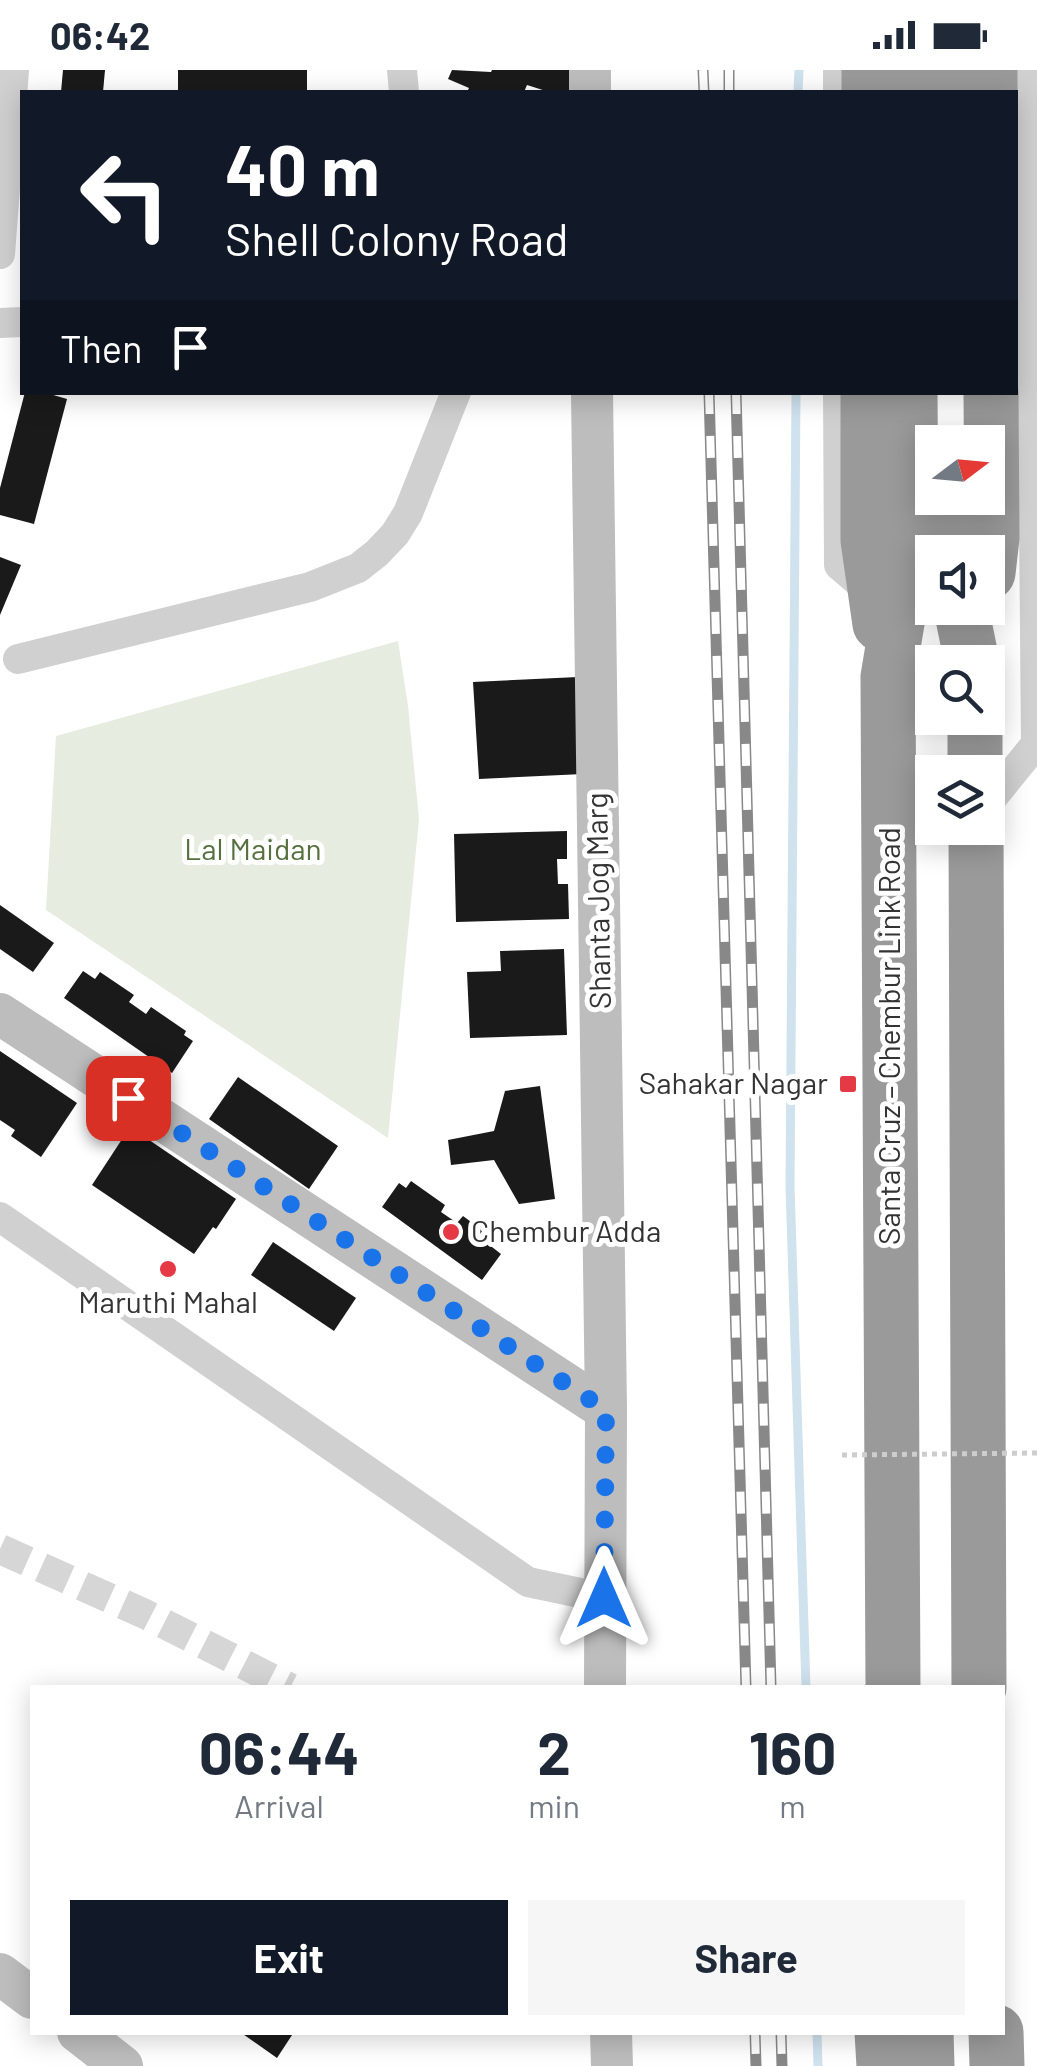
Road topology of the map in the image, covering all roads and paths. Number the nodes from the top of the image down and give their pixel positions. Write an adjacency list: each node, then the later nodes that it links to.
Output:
1 (14, 70): 3 (street)
2 (1030, 70): 16 (street)
3 (0, 254)
4 (455, 395): 14 (street)
5 (592, 395): 20 (street, Shanta Jog Marg)
6 (838, 395): 13 (street)
7 (868, 395): 13 (highway)
8 (910, 395): 15 (highway, Santa Cruz – Chembur Link Road)
9 (948, 395): 11 (highway)
10 (991, 395): 12 (highway)
11 (948, 425)
12 (992, 535)
13 (876, 596): 15 (highway)
14 (18, 659)
15 (888, 677): 25 (highway, Santa Cruz – Chembur Link Road)
16 (1005, 783)
17 (976, 845): 26 (highway)
18 (0, 1014): 20 (street)
19 (0, 1217): 23 (street)
20 (606, 1410): 23 (street, Shanta Jog Marg)
21 (1037, 1453): 22 (path, bridge)
22 (842, 1455)
23 (604, 1598): 24 (street, Shanta Jog Marg)
24 (606, 1685)
25 (892, 1685)
26 (979, 1685)
27 (0, 1974): 28 (street)
28 (30, 1996)
29 (82, 2035): 35 (street)
30 (611, 2035): 36 (street)
31 (882, 2035): 37 (highway)
32 (926, 2035): 38 (highway)
33 (963, 2035): 39 (highway)
34 (996, 2035): 40 (highway)
35 (122, 2066)
36 (612, 2066)
37 (884, 2066)
38 (928, 2066)
39 (964, 2066)
40 (996, 2066)

